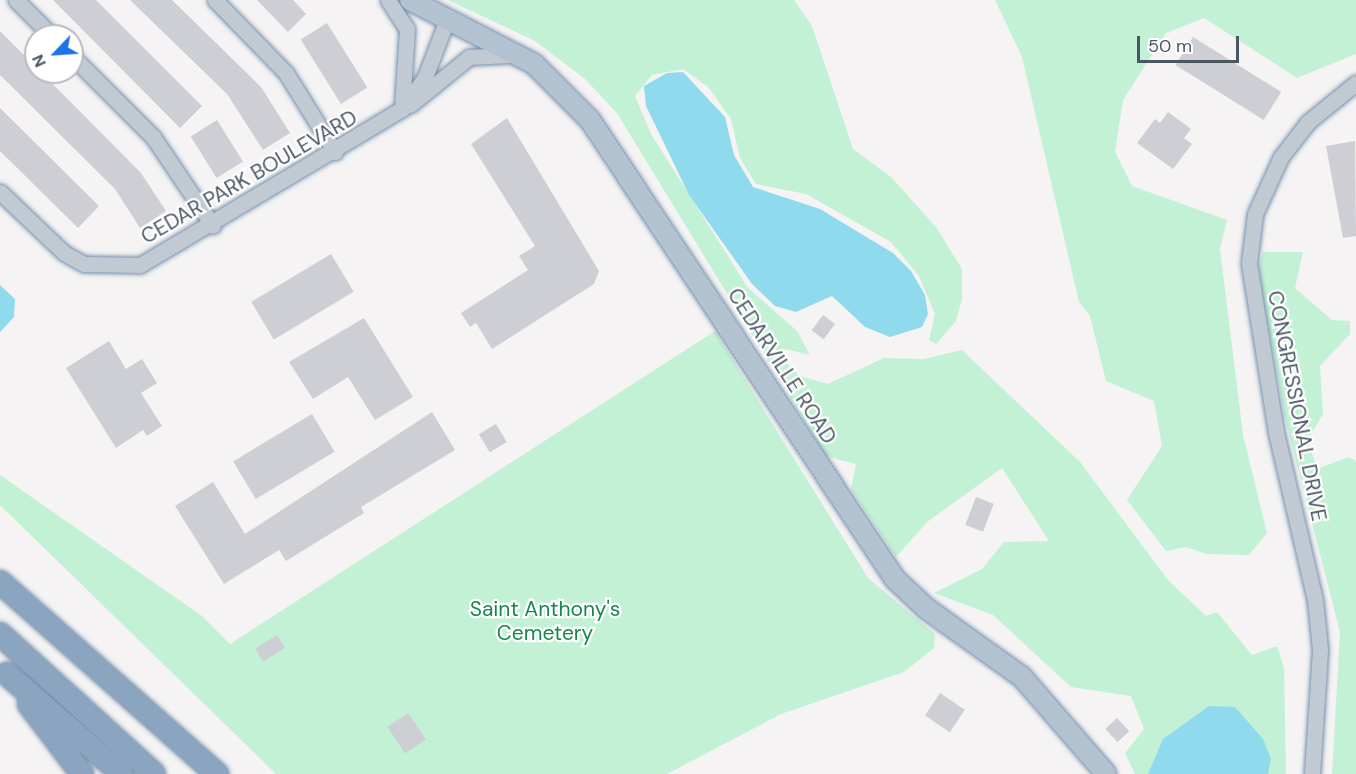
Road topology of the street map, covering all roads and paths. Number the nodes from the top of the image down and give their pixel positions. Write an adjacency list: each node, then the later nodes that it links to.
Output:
1 (16, 0): 6 (street)
2 (215, 0): 11 (street)
3 (388, 0): 10 (street)
4 (410, 0): 5 (main road, CEDARVILLE ROAD)
5 (448, 16): 7 (main road, CEDARVILLE ROAD); 10 (street, CEDAR PARK BOULEVARD)
6 (40, 24)
7 (534, 64): 10 (street); 20 (main road, CEDARVILLE ROAD)
8 (84, 68): 13 (street)
9 (1355, 86): 21 (street, CONGRESSIONAL DRIVE)
10 (402, 109): 11 (street, CEDAR PARK BOULEVARD)
11 (336, 152): 13 (street, CEDAR PARK BOULEVARD)
12 (0, 192): 13 (street, CEDAR PARK BOULEVARD)
13 (213, 226)
14 (0, 582): 19 (highway)
15 (0, 634): 18 (highway)
16 (82, 774): 17 (highway)
17 (122, 774)
18 (154, 774)
19 (217, 774)
20 (1106, 774)
21 (1312, 774)

